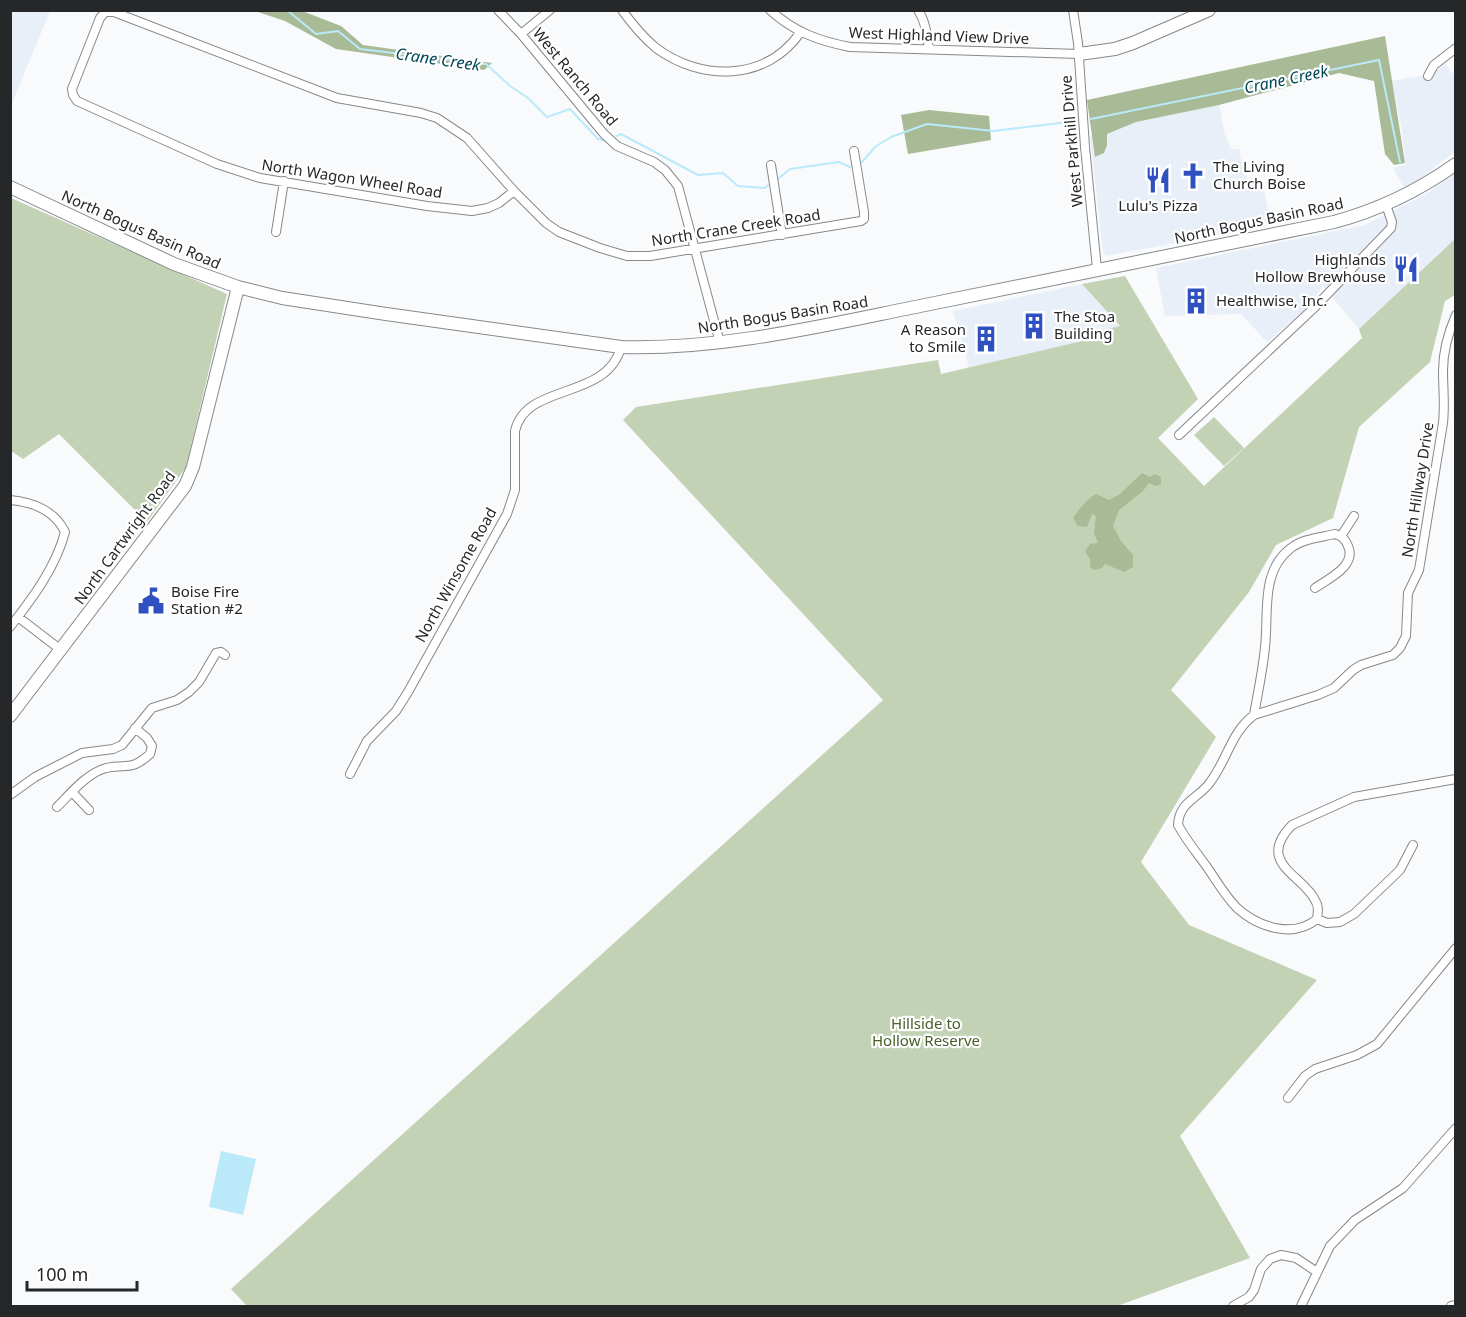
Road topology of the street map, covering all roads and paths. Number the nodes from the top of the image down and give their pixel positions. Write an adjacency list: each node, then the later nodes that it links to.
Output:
1 (498, 10): 10 (street, West Ranch Road)
2 (550, 10): 10 (street)
3 (622, 10): 9 (street)
4 (770, 10): 9 (street, West Highland View Drive)
5 (918, 10): 12 (street)
6 (1073, 10): 13 (street, West Parkhill Drive)
7 (1209, 10): 13 (street)
8 (105, 12): 18 (street, North Wagon Wheel Road); 20 (street, North Crane Creek Road)
9 (800, 33): 12 (street, West Highland View Drive)
10 (521, 34): 24 (street, West Ranch Road)
11 (1455, 48): 14 (street)
12 (928, 49): 13 (street, West Highland View Drive)
13 (1079, 54): 25 (street, West Parkhill Drive)
14 (1428, 76)
15 (854, 151): 23 (street, North Crane Creek Road)
16 (1455, 164): 21 (street, North Bogus Basin Road)
17 (771, 165): 23 (street)
18 (284, 181): 20 (street, North Wagon Wheel Road); 22 (street)
19 (10, 187): 26 (street, North Bogus Basin Road)
20 (514, 191): 24 (street, North Crane Creek Road)
21 (1386, 205): 25 (street, North Bogus Basin Road); 30 (street)
22 (276, 232)
23 (782, 234): 24 (street, North Crane Creek Road)
24 (695, 249): 28 (street, West Ranch Road)
25 (1097, 269): 28 (street, North Bogus Basin Road)
26 (238, 287): 29 (street, North Bogus Basin Road); 37 (street, North Cartwright Road)
27 (1455, 315): 39 (street, North Hillway Drive)
28 (720, 343): 29 (street, North Bogus Basin Road)
29 (621, 347): 42 (street, North Winsome Road)
30 (1179, 435)
31 (10, 500): 35 (street)
32 (1354, 516): 33 (street)
33 (1341, 536): 34 (street); 39 (street)
34 (1315, 588)
35 (18, 617): 36 (street); 37 (street)
36 (10, 627)
37 (61, 650): 40 (street, North Cartwright Road)
38 (225, 655): 41 (street)
39 (1254, 715): 49 (street)
40 (10, 716)
41 (135, 728): 44 (street); 45 (street)
42 (350, 774)
43 (1455, 779): 49 (street)
44 (72, 792): 46 (street); 47 (street)
45 (10, 795)
46 (57, 807)
47 (89, 810)
48 (1413, 845): 49 (street)
49 (1317, 919)
50 (1455, 948): 51 (street)
51 (1288, 1098)
52 (1455, 1128): 53 (street)
53 (1317, 1272): 55 (street); 56 (street)
54 (1455, 1305): 57 (street)
55 (1233, 1306)
56 (1302, 1306)
57 (1451, 1306)

